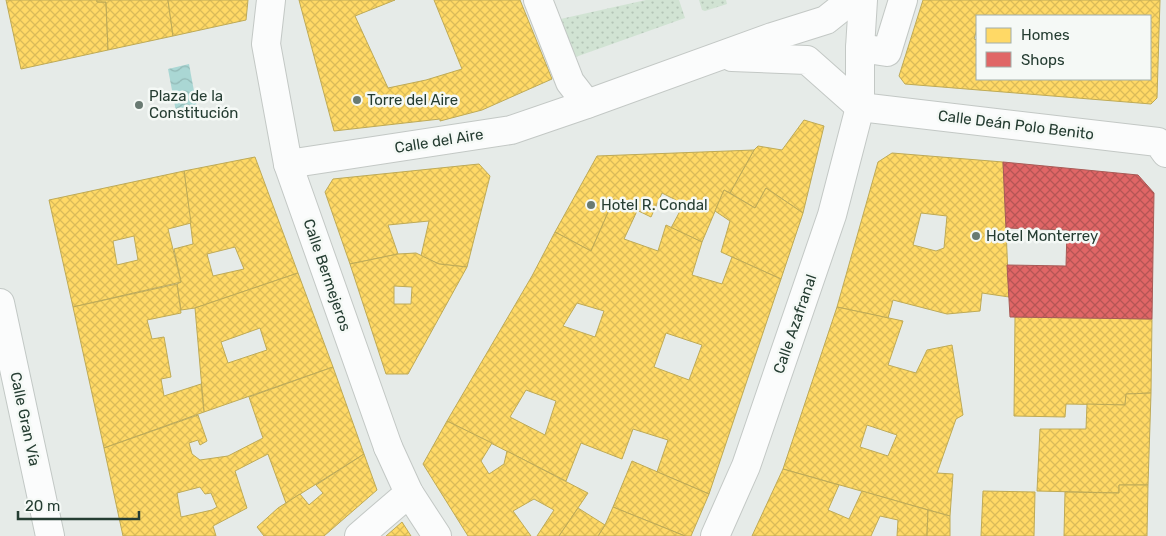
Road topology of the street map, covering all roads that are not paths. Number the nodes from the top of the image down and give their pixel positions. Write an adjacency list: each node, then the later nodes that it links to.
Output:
1 (271, 0): 11 (street, Calle Bermejeros)
2 (538, 0): 8 (street)
3 (851, 0): 7 (street, Calle del Aire)
4 (863, 0): 6 (street, Calle Azafranal)
5 (903, 0): 6 (street)
6 (860, 48): 9 (street, Calle Azafranal)
7 (718, 57): 8 (street, Calle del Aire); 9 (street)
8 (587, 104): 11 (street, Calle del Aire)
9 (860, 107): 10 (street, Calle Deán Polo Benito); 17 (street, Calle Azafranal)
10 (1166, 153)
11 (288, 164): 13 (street, Calle Bermejeros)
12 (0, 303): 14 (street, Calle Gran Vía)
13 (408, 493): 15 (street); 16 (street, Calle Bermejeros)
14 (50, 536)
15 (359, 536)
16 (437, 536)
17 (715, 536)

